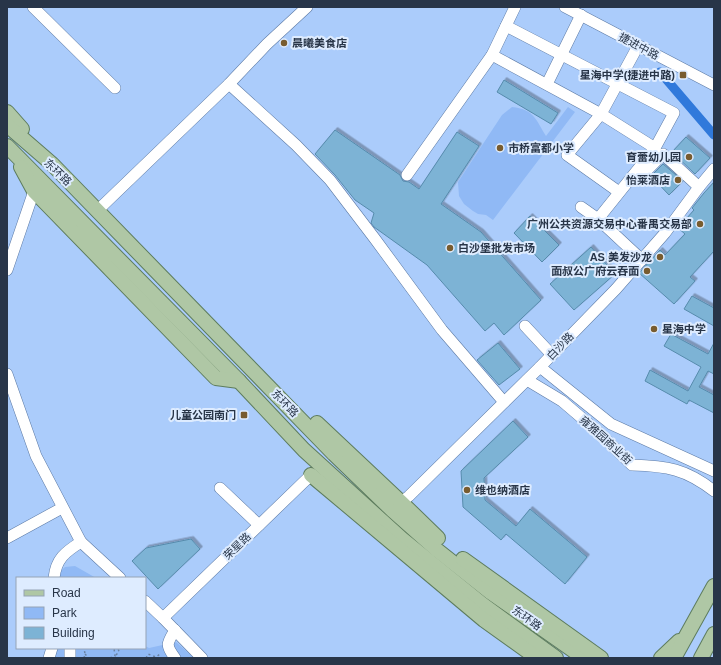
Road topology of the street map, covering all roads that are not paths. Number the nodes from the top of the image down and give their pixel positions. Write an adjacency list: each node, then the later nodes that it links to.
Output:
1 (33, 7): 14 (street)
2 (307, 7): 10 (street)
3 (515, 7): 6 (street)
4 (565, 7): 5 (street, 捷进中路)
5 (581, 15): 7 (street, 捷进中路); 8 (street)
6 (506, 26): 8 (street); 9 (street)
7 (638, 46): 12 (street); 13 (street, 捷进中路)
8 (562, 54): 11 (street); 12 (street)
9 (492, 55): 11 (street); 25 (street)
10 (229, 84): 29 (street); 40 (street)
11 (547, 84): 17 (street)
12 (618, 84): 17 (street); 21 (street)
13 (714, 85)
14 (116, 88)
15 (7, 102): 19 (main road)
16 (7, 112): 19 (main road)
17 (601, 114): 21 (street); 28 (street)
18 (7, 124): 22 (main road, 东环路)
19 (28, 136): 22 (main road)
20 (8, 148): 27 (main road); 39 (main road, 东环路)
21 (655, 148): 28 (street)
22 (52, 164): 29 (main road, 东环路)
23 (714, 169): 26 (street, 白沙路)
24 (643, 174): 26 (street)
25 (407, 175)
26 (699, 186): 32 (street, 白沙路)
27 (34, 191): 33 (street); 39 (main road)
28 (619, 192): 31 (street)
29 (100, 207): 41 (main road, 东环路); 43 (main road)
30 (581, 207): 31 (street)
31 (598, 219): 32 (street)
32 (642, 260): 35 (street, 白沙路)
33 (7, 270)
34 (525, 326): 35 (street)
35 (552, 354): 36 (street, 白沙路)
36 (540, 367): 38 (street, 白沙路); 46 (street, 雍雅园商业街)
37 (7, 374): 50 (street)
38 (527, 380): 40 (street, 白沙路); 48 (street, 雍雅园商业街)
39 (239, 381): 42 (main road, 东环路)
40 (504, 402): 49 (street, 白沙路)
41 (298, 417): 42 (main road); 44 (main road, 东环路)
42 (284, 428): 45 (main road, 东环路)
43 (323, 429): 44 (main road); 49 (main road)
44 (334, 454): 45 (main road); 49 (main road, 东环路)
45 (316, 470): 51 (street, 荣星路); 61 (main road, 东环路); 65 (main road, 东环路)
46 (714, 471)
47 (220, 488): 51 (street)
48 (714, 491)
49 (397, 506): 68 (main road, 东环路); 69 (main road)
50 (62, 508): 52 (street); 53 (street)
51 (258, 525): 58 (street, 荣星路)
52 (7, 538)
53 (81, 542): 54 (street); 55 (street)
54 (54, 577)
55 (119, 577)
56 (714, 586): 60 (main road)
57 (147, 605): 58 (street)
58 (164, 618): 59 (street)
59 (175, 630): 63 (street); 64 (street)
60 (690, 632): 70 (main road); 71 (main road)
61 (526, 636): 66 (main road); 67 (main road, 东环路)
62 (712, 639): 72 (main road); 73 (main road)
63 (175, 658)
64 (202, 658)
65 (537, 658)
66 (545, 658)
67 (556, 658)
68 (584, 658)
69 (601, 658)
70 (662, 658)
71 (674, 658)
72 (701, 658)
73 (707, 658)

